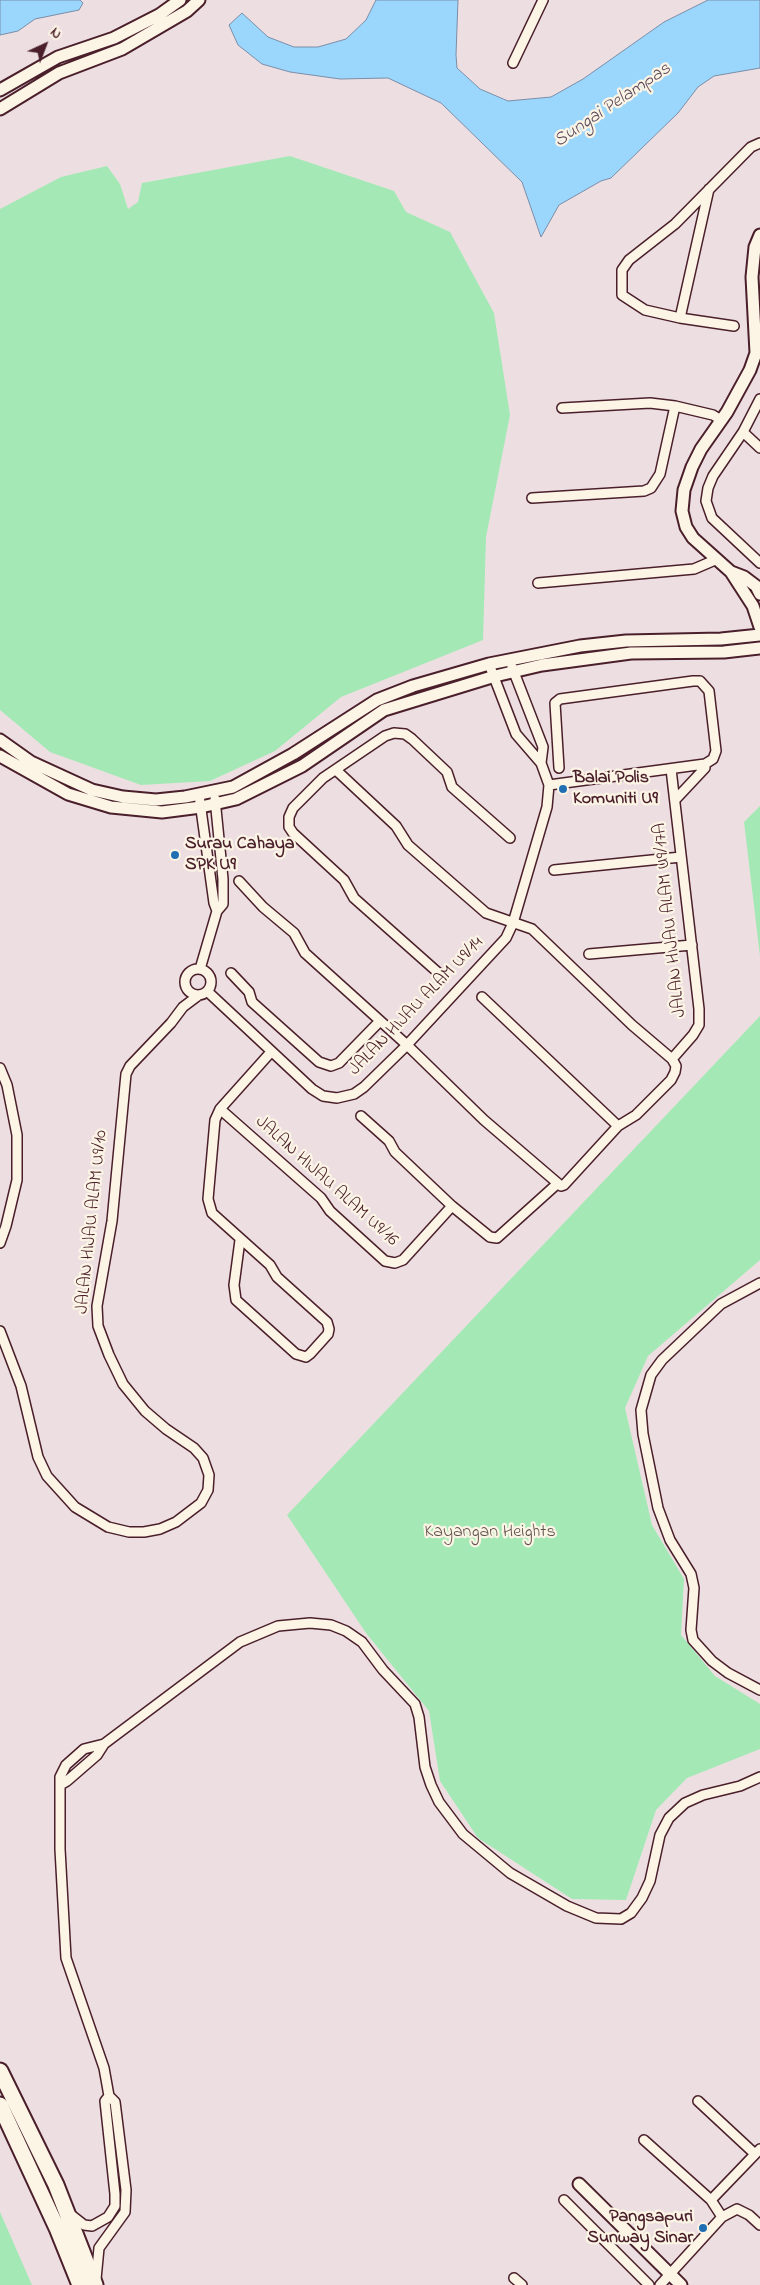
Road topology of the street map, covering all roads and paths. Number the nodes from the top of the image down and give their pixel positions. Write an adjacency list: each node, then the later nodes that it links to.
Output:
1 (180, 0): 5 (street)
2 (199, 0): 6 (street)
3 (544, 0): 4 (street)
4 (513, 63)
5 (0, 90)
6 (0, 109)
7 (760, 143): 8 (street)
8 (710, 189): 10 (street); 10 (street)
9 (760, 235): 12 (street)
10 (680, 318): 11 (street)
11 (734, 326)
12 (758, 336): 16 (street)
13 (760, 399): 17 (street)
14 (675, 406): 15 (street); 16 (street); 19 (street)
15 (562, 408)
16 (721, 420): 20 (street)
17 (743, 432): 18 (street); 21 (street)
18 (760, 448)
19 (532, 498)
20 (715, 560): 22 (street); 23 (street)
21 (760, 563)
22 (731, 572): 24 (street); 25 (street)
23 (538, 583)
24 (760, 594)
25 (758, 622): 27 (street)
26 (760, 635): 27 (street)
27 (740, 637): 29 (street)
28 (760, 648): 31 (street)
29 (509, 659): 30 (street); 31 (street)
30 (489, 664): 32 (street); 41 (street)
31 (514, 671): 32 (street); 35 (street)
32 (494, 676): 35 (street); 44 (street)
33 (0, 740): 42 (street)
34 (0, 756): 45 (street)
35 (541, 763): 40 (street, JALAN HIJAU ALAM U9/14)
36 (705, 764): 37 (street); 38 (street); 43 (street)
37 (559, 768)
38 (671, 769): 40 (street); 43 (street, JALAN HIJAU ALAM U9/17A)
39 (336, 770): 46 (street); 51 (street); 56 (street)
40 (549, 785): 51 (street, JALAN HIJAU ALAM U9/14)
41 (213, 792): 42 (street); 44 (street)
42 (199, 794): 45 (street)
43 (675, 800): 47 (street, JALAN HIJAU ALAM U9/17A)
44 (216, 804): 45 (street); 50 (street)
45 (201, 807): 50 (street)
46 (510, 838)
47 (682, 857): 48 (street); 52 (street, JALAN HIJAU ALAM U9/17A)
48 (554, 870)
49 (238, 881): 61 (street)
50 (217, 910): 54 (street)
51 (513, 923): 62 (street, JALAN HIJAU ALAM U9/14); 64 (street)
52 (692, 945): 53 (street); 64 (street, JALAN HIJAU ALAM U9/17A)
53 (589, 954)
54 (200, 969): 57 (street); 58 (street)
55 (231, 973): 61 (street)
56 (443, 977)
57 (186, 984): 58 (street); 60 (street)
58 (203, 993): 60 (street, JALAN HIJAU ALAM U9/10); 63 (street, JALAN HIJAU ALAM U9/14)
59 (482, 997): 68 (street)
60 (183, 1007): 74 (street, JALAN HIJAU ALAM U9/10)
61 (380, 1021): 62 (street)
62 (407, 1045): 63 (street, JALAN HIJAU ALAM U9/14); 69 (street)
63 (271, 1052): 66 (street)
64 (672, 1059): 68 (street)
65 (0, 1068): 72 (street)
66 (220, 1109): 70 (street, JALAN HIJAU ALAM U9/16); 71 (street)
67 (361, 1116): 70 (street)
68 (618, 1126): 69 (street)
69 (559, 1185): 70 (street)
70 (452, 1206)
71 (240, 1240): 71 (street)
72 (0, 1243)
73 (760, 1282): 75 (street)
74 (0, 1331)
75 (760, 1690)
76 (104, 1744): 77 (street); 78 (street); 78 (street)
77 (760, 1778)
78 (60, 1784): 80 (street)
79 (0, 2071): 88 (main road)
80 (109, 2096): 88 (street); 94 (street)
81 (698, 2100): 84 (street)
82 (0, 2105): 93 (main road)
83 (644, 2140): 87 (street)
84 (758, 2151): 87 (street)
85 (579, 2184): 91 (street)
86 (564, 2200): 96 (street)
87 (711, 2200): 89 (street)
88 (65, 2207): 94 (main road)
89 (722, 2217): 90 (street); 91 (street)
90 (760, 2225)
91 (671, 2275): 97 (street); 98 (street)
92 (514, 2278): 95 (street)
93 (80, 2285)
94 (96, 2285)
95 (522, 2285)
96 (650, 2285)
97 (660, 2285)
98 (681, 2285)

